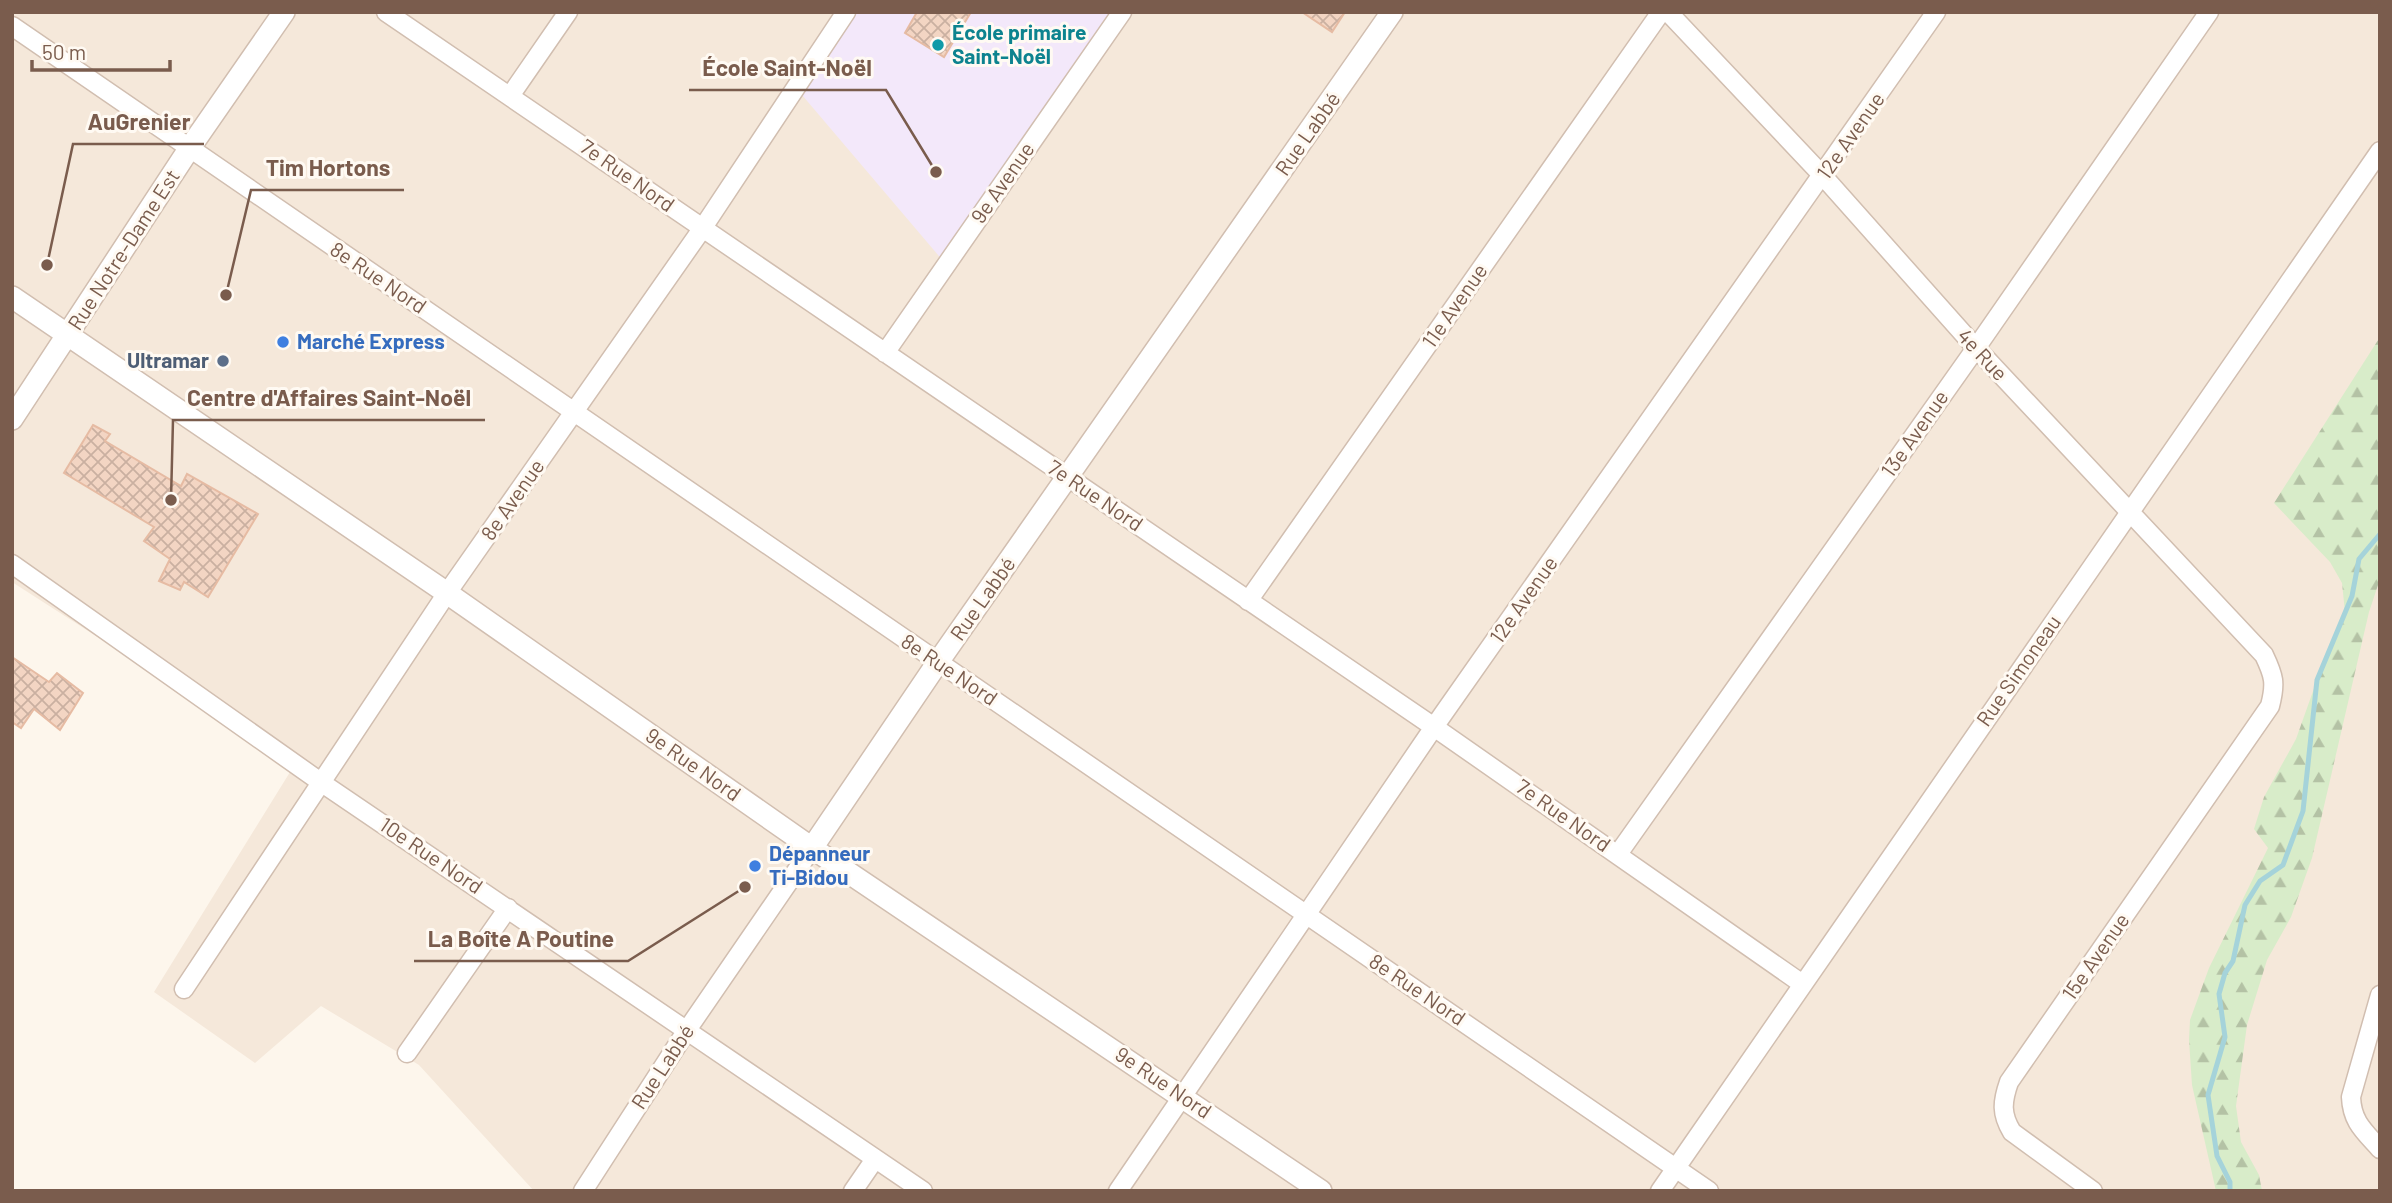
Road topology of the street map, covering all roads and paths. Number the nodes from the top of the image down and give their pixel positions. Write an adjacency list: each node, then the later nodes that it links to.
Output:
1 (284, 12): 13 (street, Rue Notre-Dame Est)
2 (386, 12): 12 (street, 7e Rue Nord)
3 (568, 12): 12 (street)
4 (846, 12): 16 (street, 8e Avenue)
5 (1122, 12): 20 (street, 9e Avenue)
6 (1392, 12): 23 (street, Rue Labbé)
7 (1661, 12): 27 (street, 11e Avenue)
8 (1668, 12): 15 (street, 4e Rue)
9 (1936, 12): 15 (street, 12e Avenue)
10 (2209, 12): 19 (street, 13e Avenue)
11 (12, 26): 13 (street, 8e Rue Nord)
12 (510, 96): 16 (street, 7e Rue Nord)
13 (189, 149): 18 (street, Rue Notre-Dame Est); 21 (street, 8e Rue Nord)
14 (2380, 151): 24 (street, Rue Simoneau)
15 (1823, 176): 19 (street, 4e Rue); 30 (street, 12e Avenue)
16 (702, 229): 20 (street, 7e Rue Nord); 21 (street, 8e Avenue)
17 (12, 297): 18 (street, 9e Rue Nord)
18 (68, 335): 22 (street, Rue Notre-Dame Est); 26 (street, 9e Rue Nord)
19 (1976, 348): 24 (street, 4e Rue); 33 (street, 13e Avenue)
20 (885, 353): 23 (street, 7e Rue Nord)
21 (574, 412): 26 (street, 8e Avenue); 28 (street, 8e Rue Nord)
22 (12, 419)
23 (1068, 479): 27 (street, 7e Rue Nord); 28 (street, Rue Labbé)
24 (2130, 512): 29 (street, 4e Rue); 36 (street, Rue Simoneau)
25 (12, 564): 31 (street, 10e Rue Nord)
26 (447, 593): 31 (street, 8e Avenue); 32 (street, 9e Rue Nord)
27 (1248, 601): 30 (street, 7e Rue Nord)
28 (938, 662): 32 (street, Rue Labbé); 35 (street, 8e Rue Nord)
29 (2270, 706): 52 (street, 15e Avenue)
30 (1434, 727): 33 (street, 7e Rue Nord); 35 (street, 12e Avenue)
31 (322, 783): 34 (street, 10e Rue Nord); 37 (street, 8e Avenue)
32 (813, 848): 39 (street, Rue Labbé); 41 (street, 9e Rue Nord)
33 (1618, 854): 36 (street, 7e Rue Nord)
34 (508, 908): 39 (street, 10e Rue Nord); 40 (street)
35 (1308, 915): 41 (street, 12e Avenue); 44 (street, 8e Rue Nord)
36 (1801, 983): 44 (street, Rue Simoneau)
37 (184, 989)
38 (2380, 995): 42 (street)
39 (687, 1030): 43 (street, 10e Rue Nord); 45 (street, Rue Labbé)
40 (407, 1053)
41 (1182, 1096): 48 (street, 12e Avenue); 49 (street, 9e Rue Nord)
42 (2380, 1149)
43 (875, 1159): 46 (street); 47 (street, 10e Rue Nord)
44 (1676, 1167): 50 (street, Rue Simoneau); 51 (street, 8e Rue Nord)
45 (583, 1191)
46 (853, 1191)
47 (923, 1191)
48 (1118, 1191)
49 (1321, 1191)
50 (1660, 1191)
51 (1710, 1191)
52 (2093, 1191)

